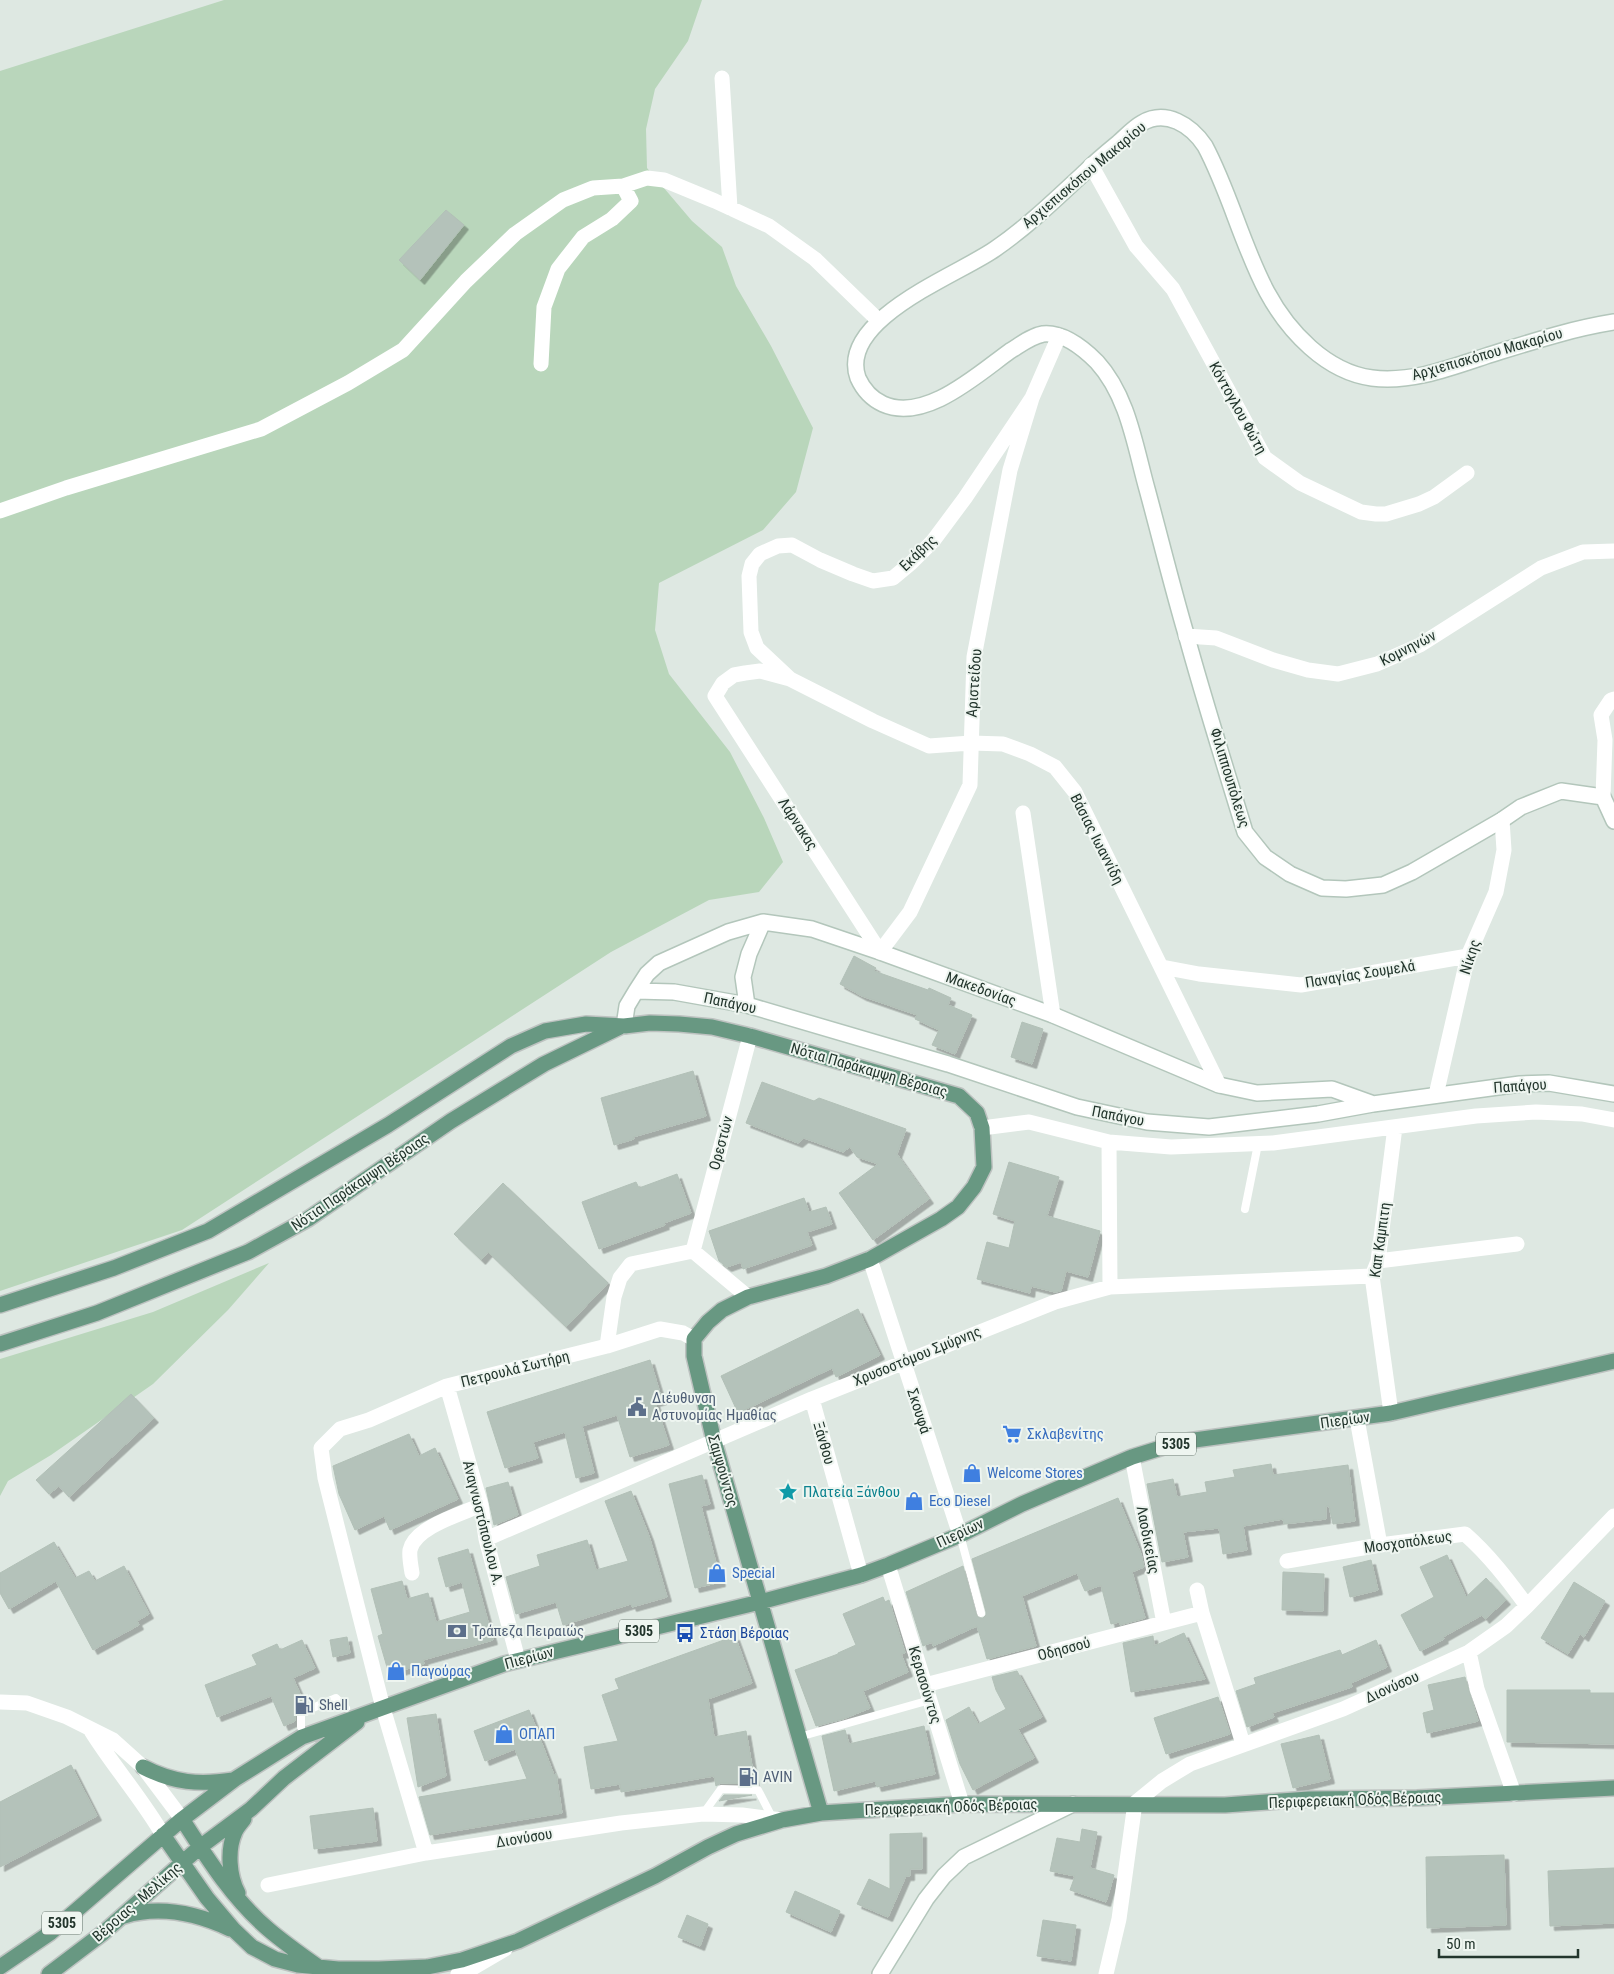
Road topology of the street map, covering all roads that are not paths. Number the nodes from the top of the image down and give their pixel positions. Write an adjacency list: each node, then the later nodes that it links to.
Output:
1 (722, 78): 4 (street)
2 (1091, 166): 5 (street, Αρχιεπισκόπου Μακαρίου); 6 (street, Αρχιεπισκόπου Μακαρίου); 10 (street, Κόντογλου Φώτη)
3 (623, 186): 4 (street); 8 (street); 11 (street)
4 (730, 208): 5 (street)
5 (878, 320): 7 (street, Αρχιεπισκόπου Μακαρίου)
6 (1614, 322)
7 (1059, 336): 9 (street, Εκάβης); 13 (street, Φιλιππουπόλεως)
8 (541, 364)
9 (1032, 398): 14 (street, Εκάβης); 17 (street, Αριστείδου)
10 (1467, 473)
11 (0, 511)
12 (1614, 551): 13 (street, Κομνηνών)
13 (1186, 636): 20 (street, Φιλιππουπόλεως)
14 (790, 679): 15 (street, Βάσιας Ιωαννίδη); 17 (street, Βάσιας Ιωαννίδη)
15 (715, 696): 23 (street, Λάρνακας)
16 (1614, 699): 18 (street)
17 (971, 743): 23 (street, Αριστείδου); 25 (street, Βάσιας Ιωαννίδη)
18 (1603, 797): 20 (street, Φιλιππουπόλεως); 21 (street)
19 (1023, 813): 28 (street)
20 (1502, 820): 24 (street, Νίκης)
21 (1614, 821)
22 (763, 922): 23 (street, Μακεδονίας); 26 (street, Μακεδονίας); 27 (street)
23 (880, 952): 28 (street, Μακεδονίας)
24 (1468, 956): 25 (street, Παναγίας Σουμελά); 33 (street, Νίκης)
25 (1162, 967): 31 (street, Βάσιας Ιωαννίδη)
26 (636, 991): 27 (street, Παπάγου); 29 (street, Μακεδονίας)
27 (747, 1005): 34 (street, Παπάγου)
28 (1053, 1015): 31 (street, Μακεδονίας)
29 (624, 1026): 30 (main road, Νότια Παράκαμψη Βέροιας); 48 (main road, Νότια Παράκαμψη Βέροιας); 50 (main road, Νότια Παράκαμψη Βέροιας)
30 (750, 1036): 37 (main road, Νότια Παράκαμψη Βέροιας); 42 (street, Ορεστών)
31 (1219, 1086): 34 (street, Μακεδονίας)
32 (1614, 1094): 33 (street, Παπάγου)
33 (1436, 1095): 34 (street, Παπάγου)
34 (1373, 1104)
35 (1614, 1120): 36 (street, Παπάγου)
36 (1395, 1127): 39 (street, Παπάγου); 44 (street, Καπ Καμπιτη)
37 (982, 1128): 38 (street, Παπάγου); 43 (main road, Νότια Παράκαμψη Βέροιας)
38 (1109, 1142): 39 (street, Παπάγου); 46 (street)
39 (1258, 1144): 40 (lane)
40 (1245, 1209)
41 (1517, 1244): 44 (street)
42 (693, 1251): 47 (street); 51 (street)
43 (870, 1259): 47 (main road, Νότια Παράκαμψη Βέροιας); 53 (street, Σκουφά)
44 (1378, 1261): 45 (street, Καπ Καμπιτη)
45 (1372, 1276): 46 (street, Χρυσοστόμου Σμύρνης); 56 (street, Καπ Καμπιτη)
46 (1110, 1287): 53 (street, Χρυσοστόμου Σμύρνης)
47 (748, 1297): 49 (main road, Νότια Παράκαμψη Βέροιας)
48 (0, 1305)
49 (694, 1338): 51 (street, Πετρουλά Σωτήρη); 58 (main road, Σαμψούντος)
50 (0, 1344)
51 (607, 1346): 54 (street, Πετρουλά Σωτήρη)
52 (1614, 1361): 56 (main road, Πιερίων / 5305)
53 (902, 1362): 55 (street, Χρυσοστόμου Σμύρνης); 62 (street, Σκουφά)
54 (448, 1386): 60 (street, Αναγνωστόπουλου Α.); 81 (street, Πετρουλά Σωτήρη)
55 (812, 1399): 58 (street, Χρυσοστόμου Σμύρνης); 68 (street, Ξάνθου)
56 (1391, 1413): 57 (main road, Πιερίων / 5305)
57 (1357, 1419): 59 (main road, Πιερίων / 5305); 64 (street)
58 (714, 1441): 63 (street, Χρυσοστόμου Σμύρνης); 70 (main road, Σαμψούντος)
59 (1132, 1457): 62 (main road, Πιερίων / 5305); 74 (street, Λαοδικείας)
60 (481, 1505): 63 (street, Αναγνωστόπουλου Α.); 67 (street)
61 (1614, 1516): 71 (street, Διονύσου)
62 (960, 1534): 66 (main road, Πιερίων / 5305); 72 (lane)
63 (486, 1539): 76 (street, Αναγνωστόπουλου Α.)
64 (1380, 1545): 65 (street, Μοσχοπόλεως); 71 (street, Μοσχοπόλεως)
65 (1286, 1561)
66 (888, 1565): 68 (main road, Πιερίων / 5305); 77 (street, Κερασούντος)
67 (412, 1573)
68 (861, 1575): 70 (main road, Πιερίων / 5305)
69 (1198, 1590): 73 (street)
70 (760, 1602): 76 (main road, Πιερίων / 5305); 85 (main road)
71 (1527, 1606): 75 (street, Διονύσου)
72 (981, 1613)
73 (1202, 1613): 74 (street, Οδησσού); 86 (street)
74 (1164, 1623): 77 (street, Οδησσού)
75 (1468, 1652): 86 (street, Διονύσου); 90 (street)
76 (518, 1660): 81 (main road, Πιερίων / 5305)
77 (925, 1685): 78 (street, Κερασούντος)
78 (930, 1700): 85 (lane); 92 (street, Κερασούντος)
79 (0, 1702): 84 (street)
80 (346, 1708): 83 (lane)
81 (384, 1708): 82 (main road, Πιερίων / 5305); 101 (street)
82 (368, 1713): 88 (main road, Πιερίων / 5305); 94 (main road, Πιερίων / 5305)
83 (301, 1727)
84 (90, 1729): 87 (street); 99 (street)
85 (799, 1737): 95 (main road)
86 (1242, 1744): 91 (street, Διονύσου)
87 (143, 1767): 88 (main road); 97 (street)
88 (235, 1779): 97 (main road, Πιερίων / 5305)
89 (1614, 1788): 90 (main road, Περιφερειακή Οδός Βέροιας)
90 (1514, 1794): 91 (main road, Περιφερειακή Οδός Βέροιας)
91 (1135, 1803): 93 (main road, Περιφερειακή Οδός Βέροιας); 113 (street)
92 (962, 1804): 93 (main road, Περιφερειακή Οδός Βέροιας); 95 (main road, Περιφερειακή Οδός Βέροιας)
93 (1073, 1804): 112 (street)
94 (251, 1809): 100 (main road, Πιερίων / 5305); 104 (main road)
95 (822, 1813): 98 (main road, Περιφερειακή Οδός Βέροιας)
96 (703, 1814): 98 (street, Διονύσου); 98 (lane); 101 (street, Διονύσου)
97 (182, 1820): 99 (main road, Πιερίων / 5305); 100 (main road)
98 (778, 1820): 107 (main road, Περιφερειακή Οδός Βέροιας)
99 (163, 1835): 102 (main road, Περιφερειακή Οδός Βέροιας); 108 (main road, 5305)
100 (200, 1847): 102 (main road, Βέροιας - Μελίκης / 5305); 104 (main road)
101 (426, 1853): 103 (street, Διονύσου)
102 (182, 1862): 105 (main road, Βέροιας - Μελίκης / 5305); 106 (main road, Περιφερειακή Οδός Βέροιας)
103 (268, 1885)
104 (245, 1906): 109 (main road)
105 (120, 1917): 106 (main road); 110 (main road, Βέροιας - Μελίκης / 5305)
106 (234, 1930): 109 (main road, Περιφερειακή Οδός Βέροιας)
107 (518, 1941): 109 (main road, Περιφερειακή Οδός Βέροιας); 111 (street)
108 (0, 1967)
109 (318, 1967)
110 (49, 1974)
111 (458, 1974)
112 (880, 1974)
113 (1106, 1974)

